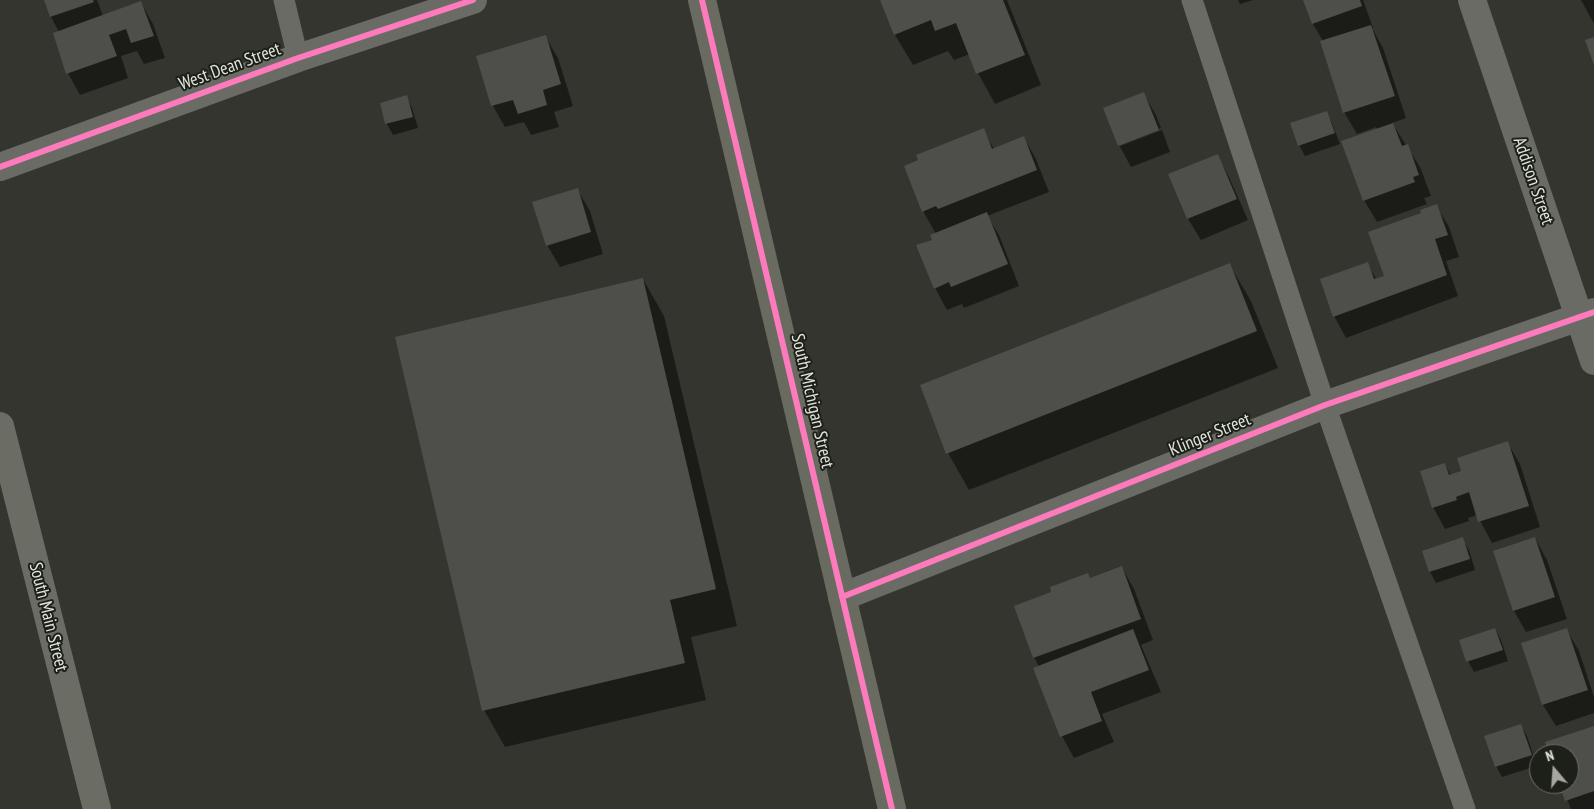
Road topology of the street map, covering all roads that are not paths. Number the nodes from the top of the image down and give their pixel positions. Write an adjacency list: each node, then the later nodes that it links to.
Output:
1 (284, 0): 6 (lane)
2 (473, 0): 6 (street, West Dean Street)
3 (702, 0): 12 (main road, South Michigan Street)
4 (1192, 0): 10 (lane)
5 (1472, 0): 8 (street, Addison Street)
6 (298, 58): 7 (street, West Dean Street)
7 (0, 167)
8 (1586, 315): 9 (street, Addison Street); 10 (street, Klinger Street)
9 (1594, 361)
10 (1326, 406): 12 (street, Klinger Street); 15 (lane)
11 (0, 426): 13 (main road, South Main Street)
12 (842, 597): 14 (main road, South Michigan Street)
13 (97, 809)
14 (892, 809)
15 (1465, 809)

